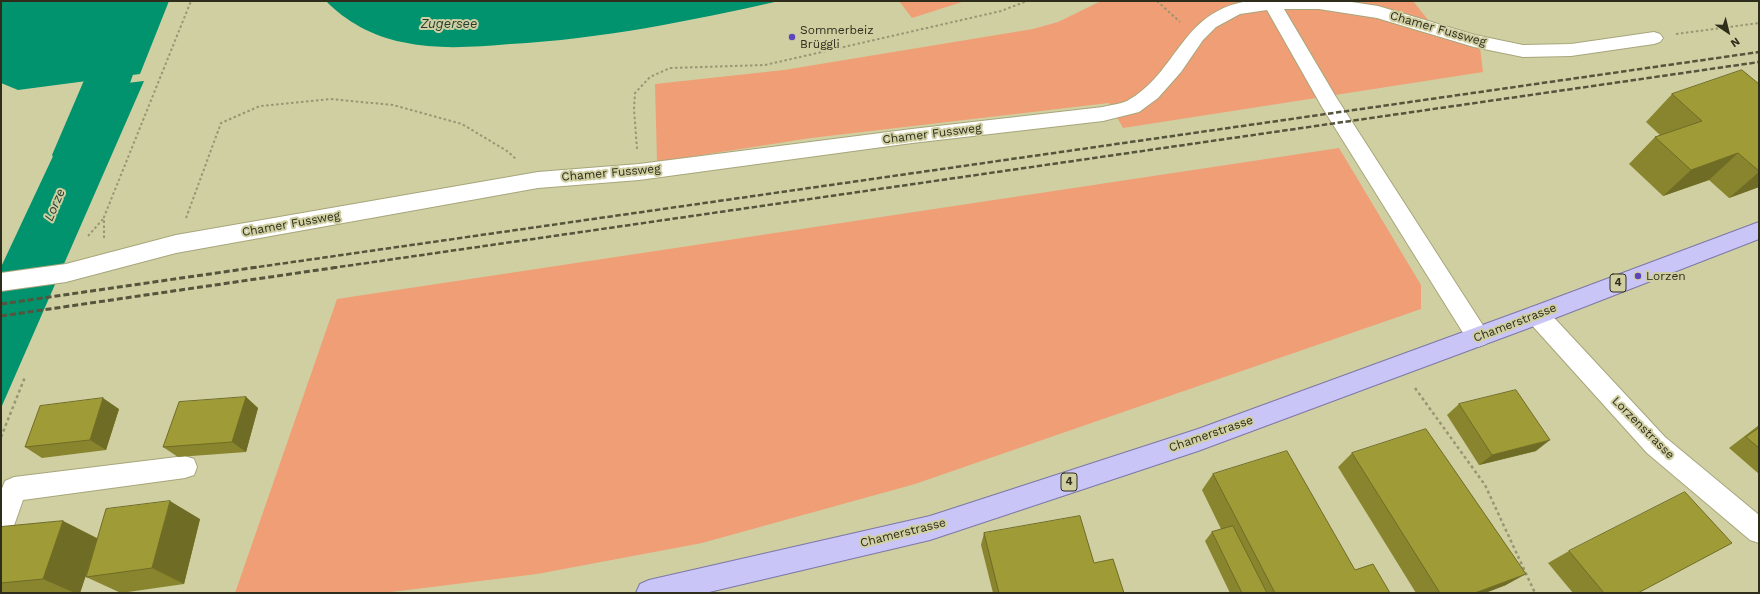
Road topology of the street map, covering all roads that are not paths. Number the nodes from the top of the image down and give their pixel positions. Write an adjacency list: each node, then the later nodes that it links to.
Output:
1 (1272, 3): 2 (street, Chamer Fussweg); 4 (street, Chamer Fussweg); 6 (street)
2 (1654, 38)
3 (1759, 230): 5 (main road, Chamerstrasse / 4)
4 (1, 282)
5 (1537, 315): 6 (main road, Chamerstrasse / 4); 9 (street, Lorzenstrasse)
6 (1478, 337): 10 (main road, Chamerstrasse / 4)
7 (185, 467): 8 (street)
8 (1, 528)
9 (1759, 531)
10 (649, 593)

